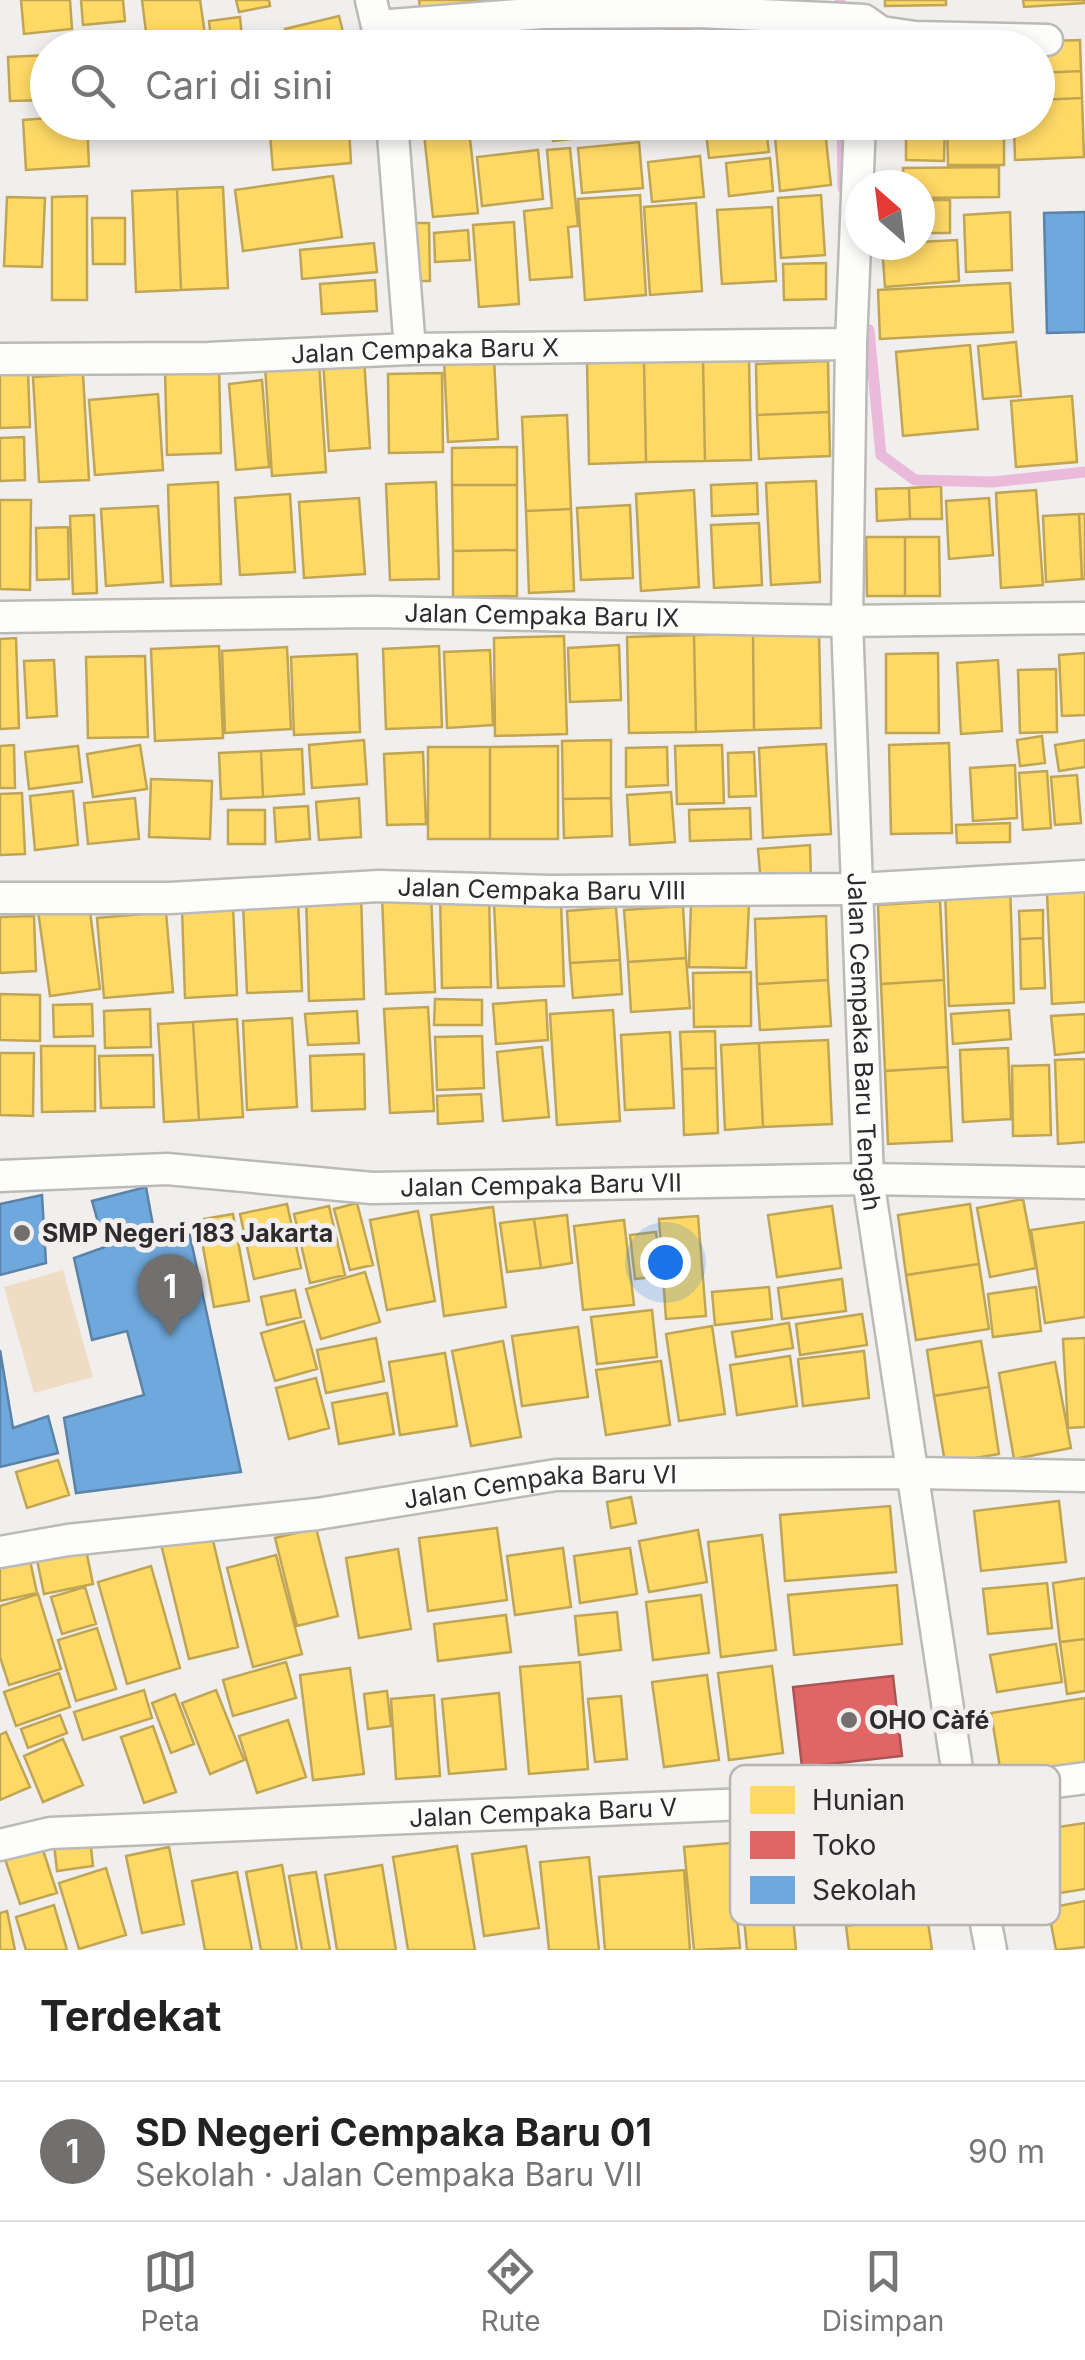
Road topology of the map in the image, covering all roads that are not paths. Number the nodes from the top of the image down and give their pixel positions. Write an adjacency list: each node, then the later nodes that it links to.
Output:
1 (852, 21): 2 (street); 3 (street)
2 (377, 24)
3 (876, 30)
4 (393, 140): 7 (street)
5 (859, 140): 6 (street, Jalan Cempaka Baru Tengah)
6 (852, 332): 7 (street, Jalan Cempaka Baru X); 11 (street, Jalan Cempaka Baru Tengah)
7 (410, 349): 8 (street, Jalan Cempaka Baru X)
8 (0, 359)
9 (0, 618): 11 (street, Jalan Cempaka Baru IX)
10 (1085, 618): 11 (street, Jalan Cempaka Baru IX)
11 (847, 621): 13 (street, Jalan Cempaka Baru Tengah)
12 (1085, 876): 13 (street, Jalan Cempaka Baru VIII)
13 (857, 888): 14 (street, Jalan Cempaka Baru VIII); 16 (street, Jalan Cempaka Baru Tengah)
14 (0, 898)
15 (0, 1176): 16 (street, Jalan Cempaka Baru VII)
16 (868, 1179): 17 (street, Jalan Cempaka Baru VII); 18 (street, Jalan Cempaka Baru Tengah)
17 (1085, 1183)
18 (914, 1473): 19 (street, Jalan Cempaka Baru VI); 20 (street, Jalan Cempaka Baru VI); 21 (street, Jalan Cempaka Baru Tengah)
19 (1085, 1476)
20 (0, 1552)
21 (957, 1765)
22 (1085, 1778): 23 (street, Jalan Cempaka Baru V)
23 (1060, 1781)
24 (730, 1805): 25 (street, Jalan Cempaka Baru V)
25 (0, 1845)
26 (986, 1925): 27 (street, Jalan Cempaka Baru Tengah)
27 (991, 1950)

